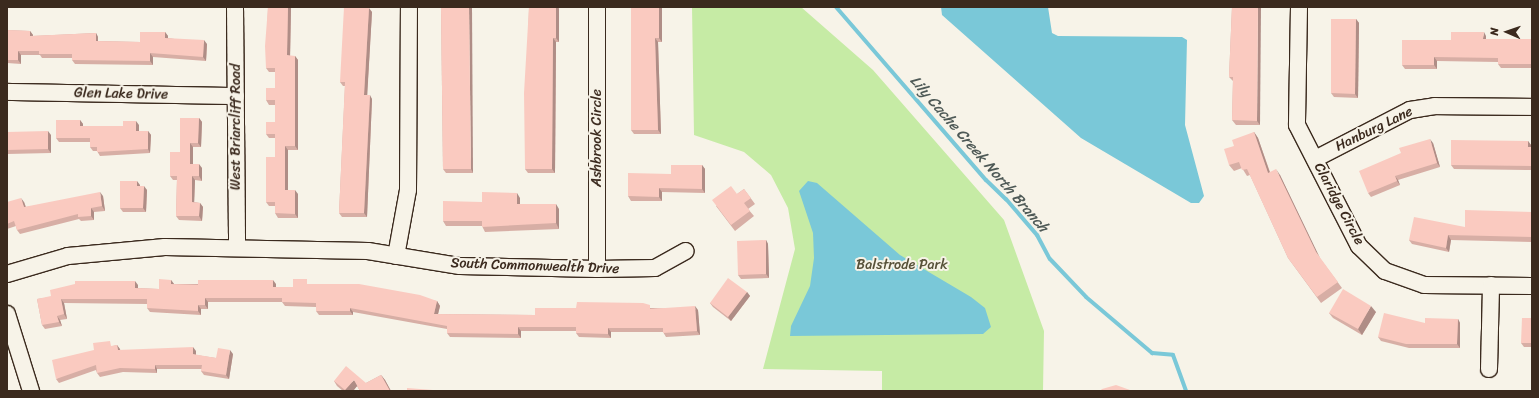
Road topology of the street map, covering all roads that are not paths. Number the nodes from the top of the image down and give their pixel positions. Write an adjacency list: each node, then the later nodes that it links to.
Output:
1 (235, 7): 6 (street, West Briarcliff Road)
2 (409, 7): 11 (street)
3 (597, 7): 12 (street, Ashbrook Circle)
4 (1299, 7): 8 (street, Claridge Circle)
5 (7, 92): 6 (street, Glen Lake Drive)
6 (236, 96): 9 (street, West Briarcliff Road)
7 (1532, 108): 8 (street, Hanburg Lane)
8 (1314, 159): 14 (street, Claridge Circle)
9 (237, 248): 11 (street, South Commonwealth Drive); 13 (street, South Commonwealth Drive)
10 (686, 251): 12 (street, South Commonwealth Drive)
11 (396, 256): 12 (street, South Commonwealth Drive)
12 (597, 269)
13 (7, 274)
14 (1491, 286): 15 (street, Claridge Circle); 17 (street)
15 (1532, 286)
16 (7, 314): 18 (street)
17 (1489, 369)
18 (31, 391)

